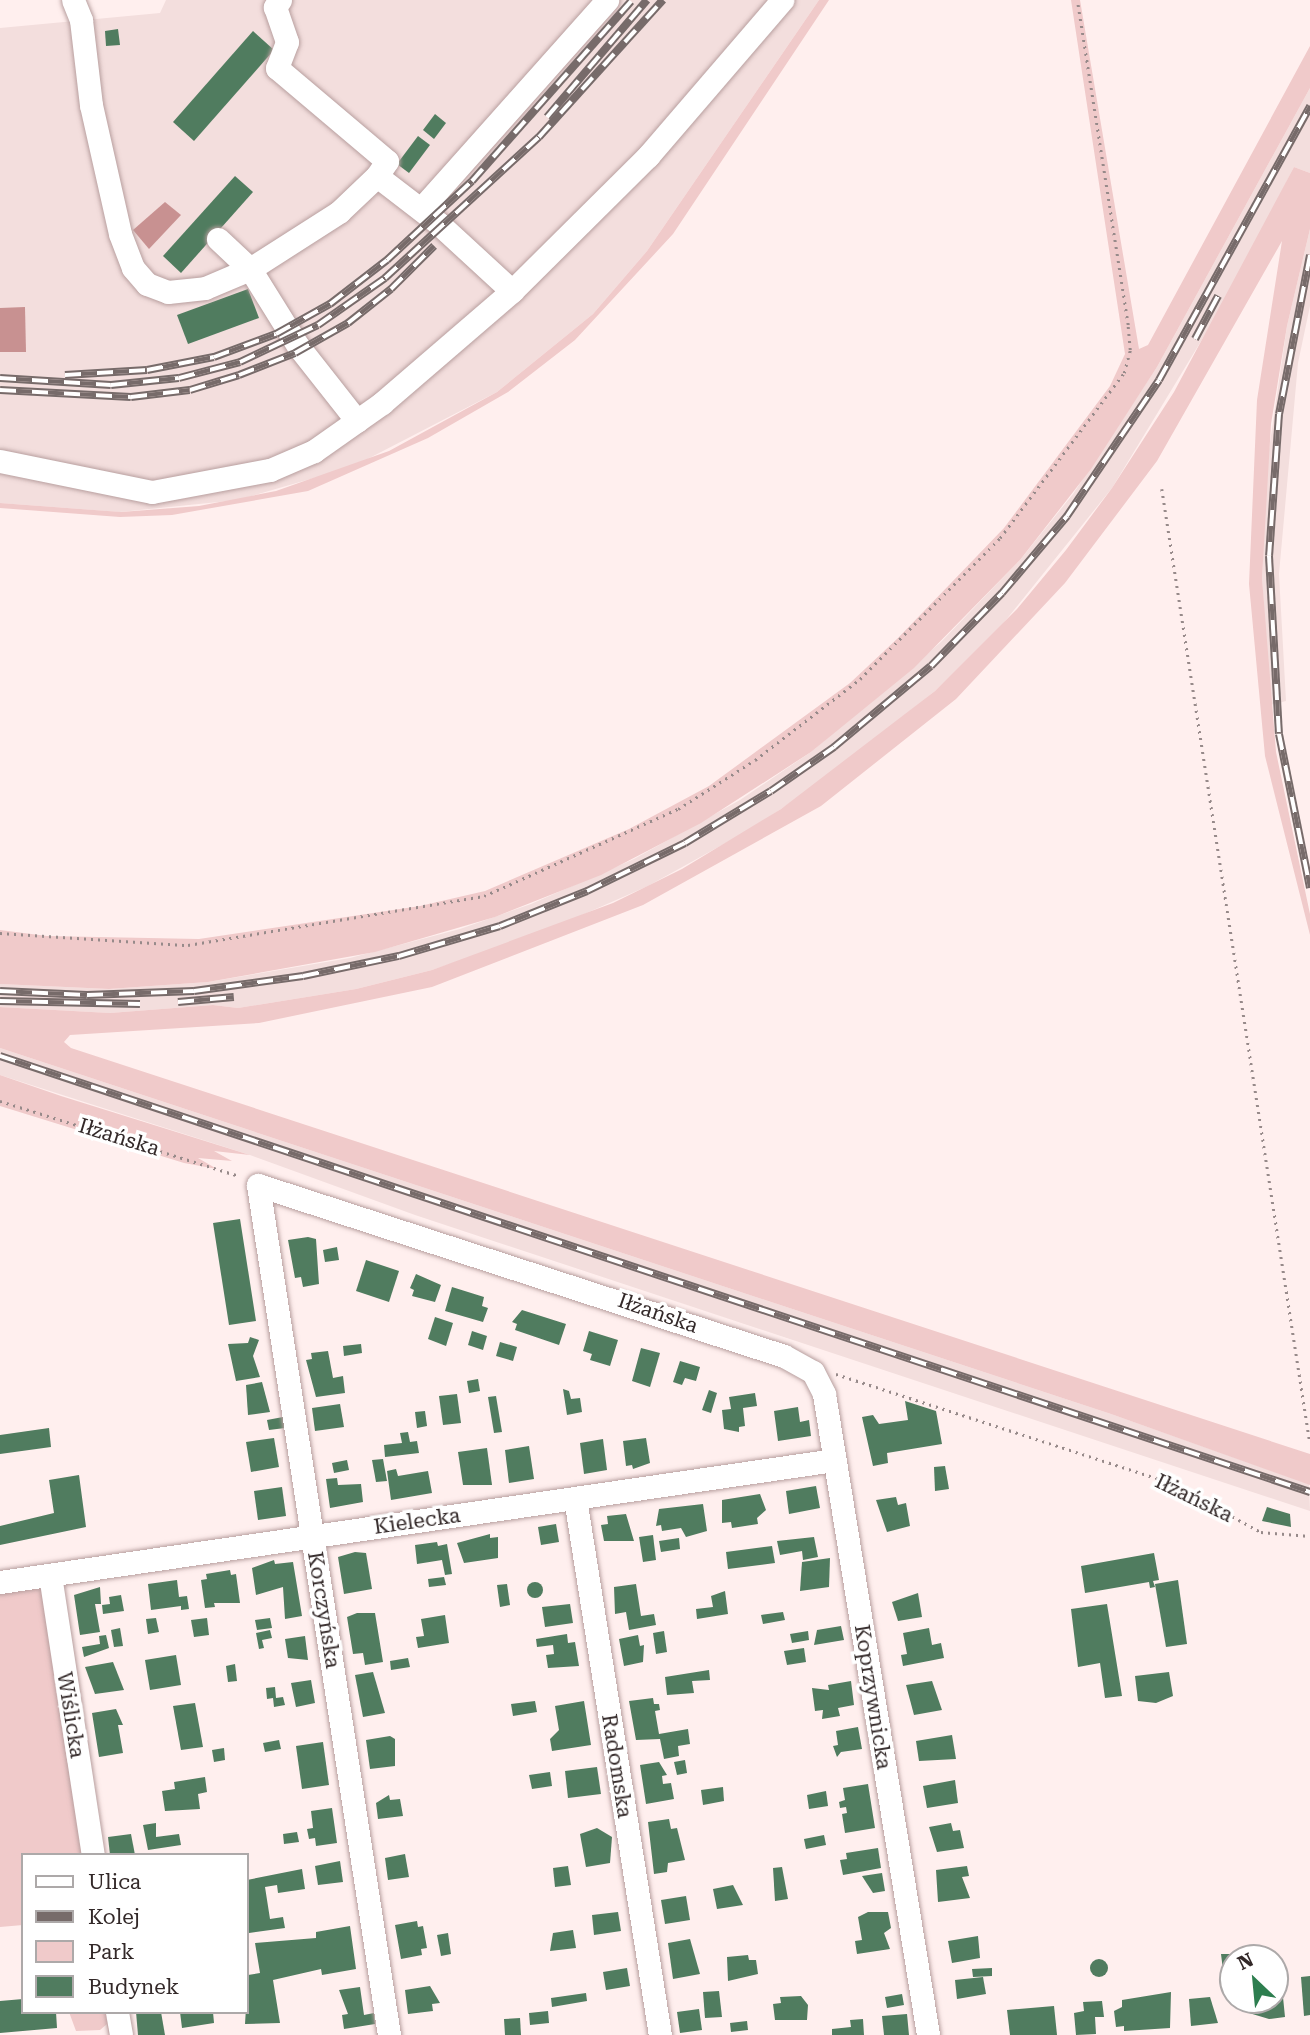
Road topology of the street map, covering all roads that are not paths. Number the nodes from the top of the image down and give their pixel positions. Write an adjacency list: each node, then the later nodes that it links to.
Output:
1 (73, 0): 8 (street)
2 (280, 0): 5 (street)
3 (607, 0): 6 (street)
4 (782, 0): 9 (street)
5 (377, 176): 6 (street); 8 (street)
6 (421, 209): 9 (street)
7 (218, 239): 8 (street)
8 (250, 269): 10 (street)
9 (512, 291): 10 (street)
10 (357, 421): 11 (street)
11 (0, 461)
12 (258, 1185): 13 (street, Iłżańska); 16 (street, Korczyńska)
13 (804, 1364): 14 (street, Koprzywnicka)
14 (834, 1460): 15 (street, Kielecka); 24 (street, Koprzywnicka)
15 (575, 1497): 16 (street, Kielecka); 23 (street, Radomska)
16 (313, 1536): 17 (street, Kielecka); 22 (street, Korczyńska)
17 (50, 1575): 18 (street, Kielecka); 19 (street, Wiślicka)
18 (0, 1582)
19 (93, 1853)
20 (117, 2014): 21 (street)
21 (121, 2035)
22 (389, 2035)
23 (660, 2035)
24 (928, 2035)

